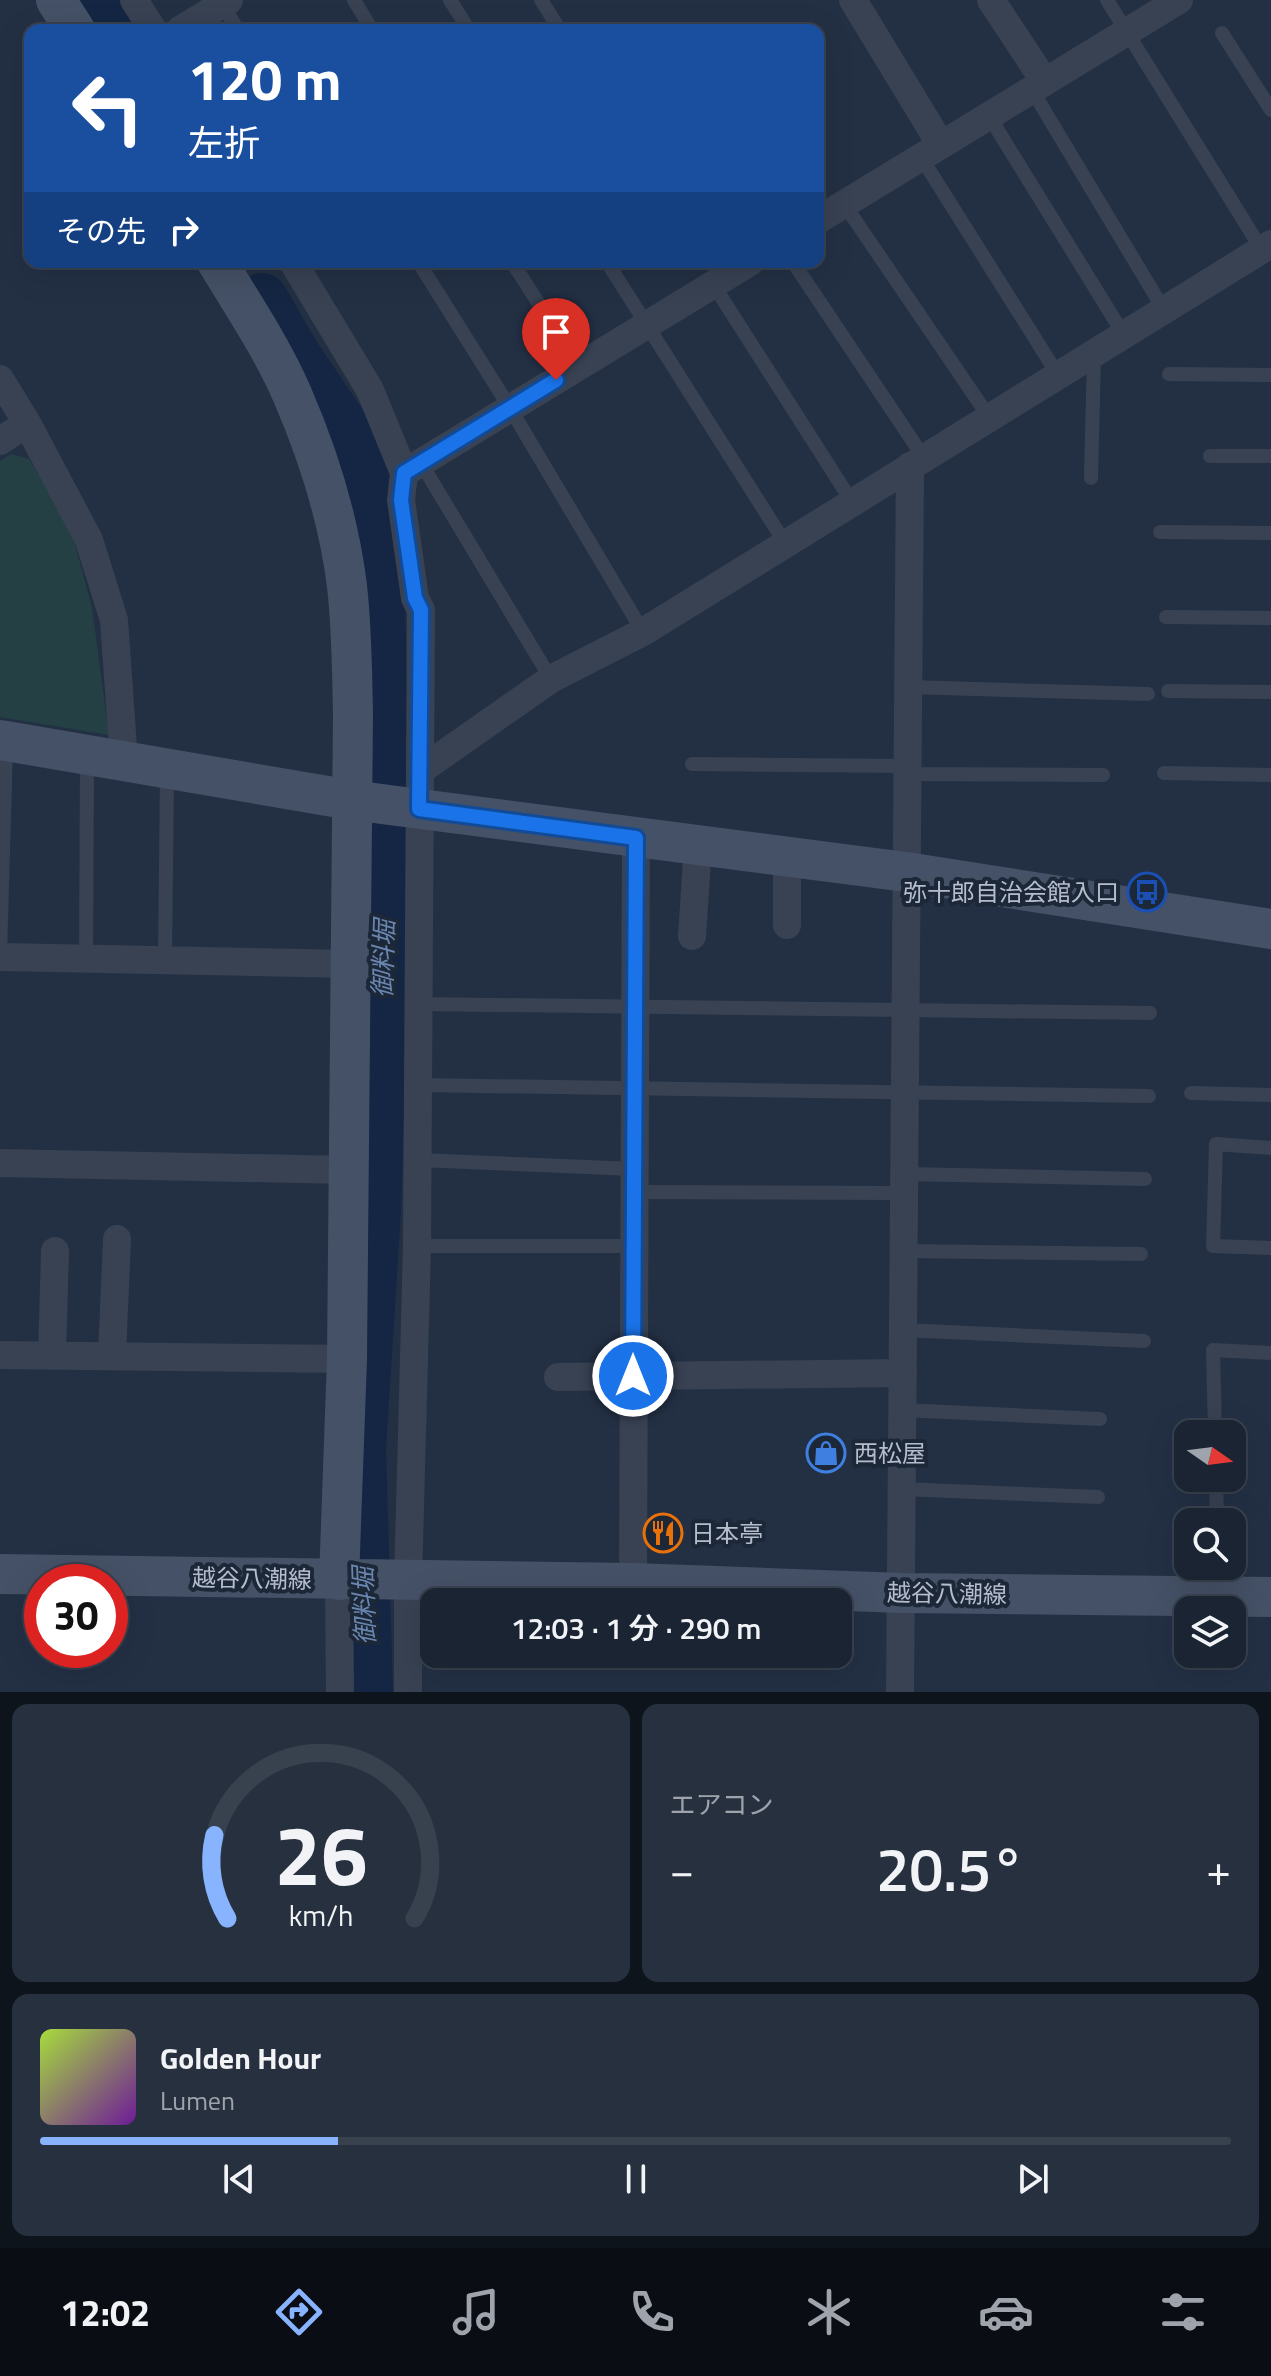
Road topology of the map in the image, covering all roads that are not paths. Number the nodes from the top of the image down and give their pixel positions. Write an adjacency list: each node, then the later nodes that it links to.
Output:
1 (56, 0): 11 (street)
2 (134, 0): 12 (street)
3 (354, 0): 15 (lane)
4 (450, 0): 16 (lane)
5 (541, 0): 17 (lane)
6 (853, 0): 23 (street)
7 (991, 0): 20 (street)
8 (1107, 0): 18 (lane)
9 (1179, 0): 18 (street)
10 (225, 2): 13 (street); 14 (lane)
11 (71, 24)
12 (149, 24)
13 (190, 24)
14 (235, 24)
15 (368, 24)
16 (465, 24)
17 (556, 24)
18 (1127, 32): 20 (street); 26 (lane)
19 (1222, 33): 21 (lane)
20 (1038, 86): 22 (street); 35 (lane)
21 (1271, 110)
22 (989, 116): 23 (street); 37 (lane)
23 (931, 151): 24 (street); 41 (lane)
24 (844, 204): 25 (street); 45 (lane)
25 (824, 216)
26 (1266, 247): 35 (street)
27 (221, 268): 74 (street)
28 (297, 268): 51 (street)
29 (422, 268): 44 (lane)
30 (516, 268): 39 (lane)
31 (611, 268): 36 (lane)
32 (727, 268): 34 (street)
33 (797, 268): 50 (lane)
34 (707, 273): 36 (street); 53 (lane)
35 (1164, 310): 37 (street)
36 (647, 325): 39 (street); 56 (lane)
37 (1124, 335): 38 (street)
38 (1094, 353): 41 (street); 52 (lane)
39 (579, 366): 44 (street)
40 (1169, 374): 42 (lane)
41 (1058, 375): 45 (street)
42 (1271, 375)
43 (0, 379): 46 (street)
44 (510, 408): 51 (street); 59 (lane)
45 (989, 417): 50 (street)
46 (27, 423): 47 (street); 66 (street)
47 (0, 441)
48 (1210, 456): 49 (lane)
49 (1271, 456)
50 (917, 462): 53 (street); 61 (street)
51 (412, 468): 60 (lane); 73 (street)
52 (1091, 478)
53 (852, 502): 56 (street)
54 (1160, 532): 55 (lane)
55 (1271, 533)
56 (785, 543): 59 (street)
57 (1166, 617): 58 (lane)
58 (1271, 618)
59 (643, 632): 60 (street)
60 (551, 679): 73 (street)
61 (908, 687): 64 (lane); 69 (street)
62 (1168, 691): 63 (lane)
63 (1271, 692)
64 (1148, 694)
65 (3, 741): 66 (street); 82 (lane)
66 (106, 758): 68 (street); 84 (lane)
67 (692, 764): 69 (lane)
68 (167, 768): 74 (street); 83 (lane)
69 (907, 770): 71 (lane); 78 (street)
70 (1164, 773): 72 (lane)
71 (1103, 775)
72 (1271, 775)
73 (416, 795): 74 (street); 75 (street); 86 (street)
74 (359, 801): 85 (street)
75 (636, 838): 76 (street); 87 (street)
76 (698, 845): 77 (street); 81 (street)
77 (787, 857): 78 (street); 79 (street)
78 (906, 872): 80 (street); 88 (street)
79 (787, 925)
80 (1271, 929)
81 (692, 936)
82 (0, 957): 84 (street)
83 (165, 960): 84 (street); 85 (street)
84 (86, 961)
85 (350, 964): 99 (street)
86 (418, 1004): 87 (lane); 90 (street)
87 (635, 1008): 88 (lane); 91 (street)
88 (905, 1012): 89 (lane); 92 (street)
89 (1150, 1013)
90 (418, 1085): 91 (lane); 97 (street)
91 (635, 1088): 92 (lane); 101 (street)
92 (905, 1092): 95 (lane); 102 (street)
93 (1191, 1093): 94 (lane)
94 (1271, 1095)
95 (1149, 1096)
96 (1271, 1148): 106 (lane)
97 (417, 1160): 101 (lane); 104 (street)
98 (0, 1163): 99 (street)
99 (348, 1170): 116 (street)
100 (1145, 1179): 102 (lane)
101 (635, 1181): 102 (lane); 105 (street)
102 (904, 1183): 108 (street)
103 (117, 1239): 115 (street)
104 (417, 1246): 105 (lane); 128 (street)
105 (634, 1246): 118 (street)
106 (1271, 1248)
107 (55, 1251): 114 (street)
108 (904, 1251): 109 (lane); 110 (street)
109 (1141, 1254)
110 (903, 1330): 111 (lane); 117 (street)
111 (1144, 1341)
112 (1271, 1353): 122 (lane)
113 (0, 1355): 114 (street)
114 (52, 1356): 115 (street)
115 (112, 1356): 116 (street)
116 (347, 1359): 126 (street)
117 (903, 1373): 118 (street); 120 (street)
118 (633, 1376): 119 (street); 129 (street)
119 (558, 1377)
120 (902, 1410): 121 (lane); 123 (street)
121 (1100, 1419)
122 (1215, 1420)
123 (901, 1489): 124 (lane); 130 (street)
124 (1098, 1497)
125 (0, 1574): 126 (street, 越谷八潮線)
126 (346, 1580): 128 (street, 越谷八潮線); 132 (street)
127 (1218, 1581): 130 (street, 越谷八潮線); 131 (street, 越谷八潮線)
128 (404, 1582): 129 (street, 越谷八潮線); 133 (street)
129 (633, 1583): 130 (street, 越谷八潮線)
130 (901, 1593): 134 (street)
131 (1271, 1597)
132 (340, 1692)
133 (408, 1692)
134 (900, 1692)

